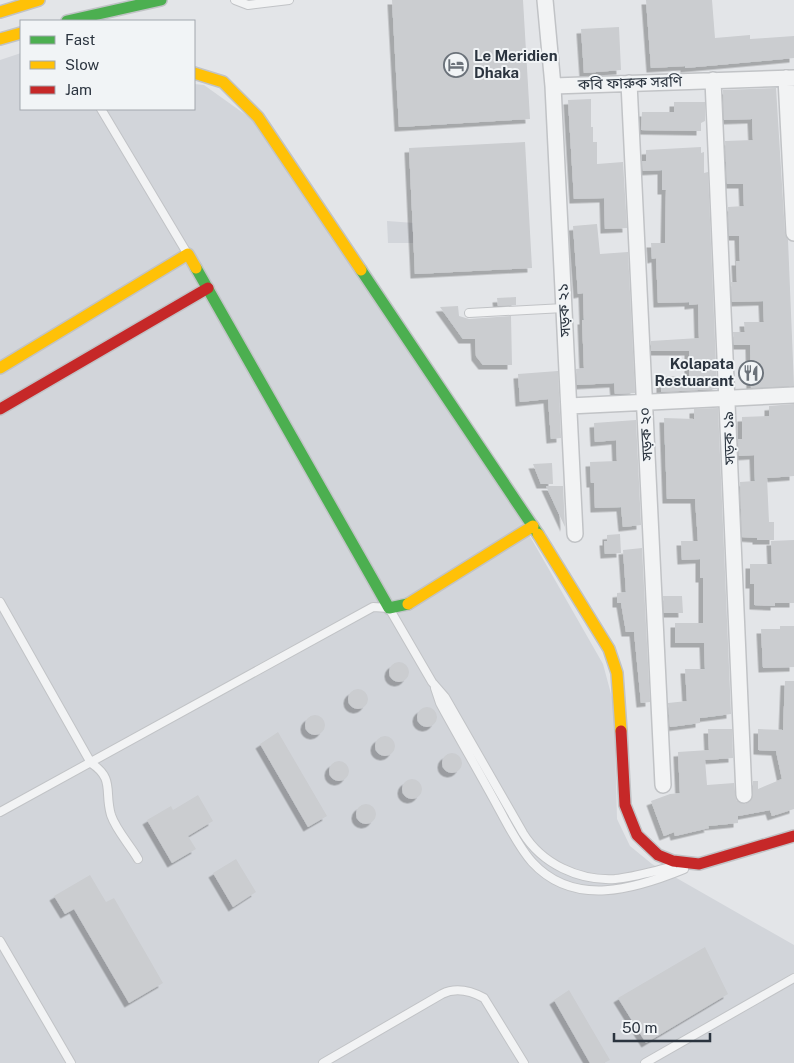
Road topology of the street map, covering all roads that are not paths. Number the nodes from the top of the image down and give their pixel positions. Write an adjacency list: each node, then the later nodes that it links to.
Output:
1 (39, 0): 7 (main road)
2 (161, 0): 6 (main road)
3 (235, 0): 4 (lane)
4 (289, 0)
5 (545, 0): 16 (street)
6 (136, 5): 8 (main road); 9 (main road)
7 (0, 12)
8 (80, 19)
9 (137, 20)
10 (20, 33): 11 (main road)
11 (0, 39)
12 (195, 73): 29 (main road)
13 (790, 78): 14 (street, কবি ফারুক সরণি); 18 (street)
14 (713, 80): 15 (street, কবি ফারুক সরণি); 25 (street, সড়ক ১৯)
15 (629, 84): 16 (street, কবি ফারুক সরণি); 26 (street, সড়ক ২০)
16 (553, 86): 21 (street, সড়ক ২১)
17 (102, 110): 19 (lane)
18 (794, 233)
19 (188, 254): 20 (main road); 23 (main road)
20 (208, 288): 28 (main road); 32 (main road)
21 (564, 308): 22 (lane); 27 (street, সড়ক ২১)
22 (468, 314)
23 (0, 368)
24 (794, 395): 25 (street)
25 (727, 399): 26 (street); 36 (street, সড়ক ১৯)
26 (645, 403): 27 (street); 35 (street, সড়ক ২০)
27 (569, 406): 30 (street, সড়ক ২১)
28 (0, 409)
29 (533, 526): 32 (main road); 40 (main road)
30 (576, 534)
31 (0, 602): 34 (lane)
32 (388, 608): 33 (lane); 34 (lane)
33 (432, 682): 40 (lane); 40 (lane)
34 (91, 763): 37 (lane); 39 (lane)
35 (663, 785)
36 (744, 795)
37 (0, 812)
38 (794, 836): 40 (main road)
39 (138, 858)
40 (699, 864)
41 (0, 941): 43 (lane)
42 (794, 978): 46 (lane)
43 (71, 1063)
44 (322, 1063): 45 (lane)
45 (524, 1063)
46 (645, 1063)

